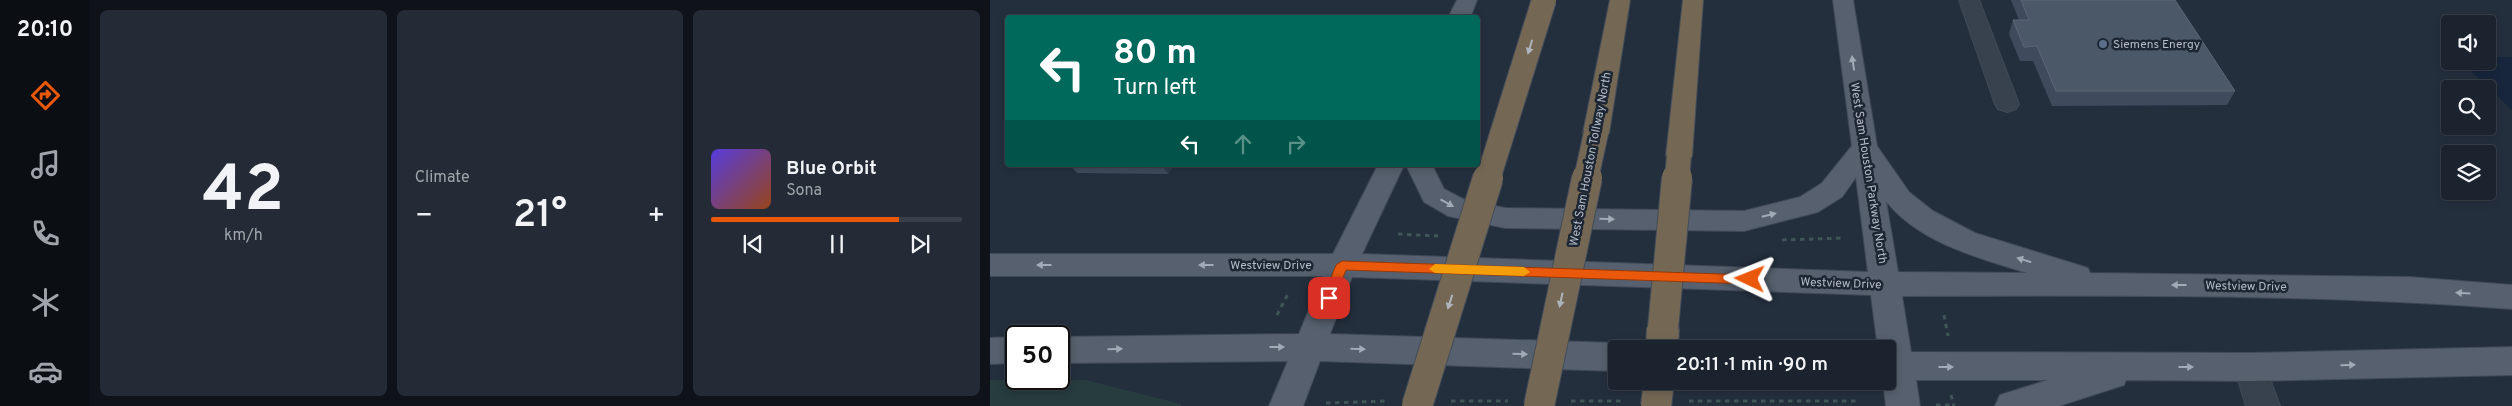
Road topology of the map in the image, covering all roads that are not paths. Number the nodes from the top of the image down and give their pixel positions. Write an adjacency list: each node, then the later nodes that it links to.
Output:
1 (1467, 0): 7 (main road)
2 (1544, 0): 29 (highway, one-way to 29, bridge)
3 (1620, 0): 30 (highway, West Sam Houston Tollway North, one-way to 30, bridge)
4 (1693, 0): 17 (highway, bridge)
5 (1843, 0): 9 (main road, West Sam Houston Parkway North, one-way to 5)
6 (1969, 0): 8 (lane)
7 (1460, 15)
8 (2007, 104)
9 (1865, 147): 11 (main road, one-way to 9); 14 (main road, West Sam Houston Parkway North); 15 (main road, one-way to 9)
10 (1390, 167): 13 (main road)
11 (1421, 167)
12 (990, 265): 13 (main road, Westview Drive, one-way to 12)
13 (1342, 265): 14 (main road, Westview Drive); 19 (main road)
14 (1886, 284): 15 (main road, Westview Drive); 18 (main road, West Sam Houston Parkway North)
15 (2104, 285): 16 (main road, Westview Drive, one-way to 15)
16 (2512, 296)
17 (1663, 340)
18 (1890, 340)
19 (1309, 347): 21 (main road, one-way to 19); 23 (main road, one-way to 23); 32 (main road)
20 (1005, 350): 22 (main road)
21 (1070, 350)
22 (990, 351)
23 (1608, 357)
24 (2512, 362): 27 (main road, one-way to 24)
25 (1896, 367): 26 (main road, one-way to 26)
26 (2137, 367): 27 (main road, one-way to 27); 33 (main road)
27 (2250, 367): 34 (lane)
28 (1896, 373): 31 (main road, West Sam Houston Parkway North)
29 (1417, 403)
30 (1537, 403)
31 (1916, 405)
32 (1286, 406)
33 (2012, 406)
34 (2263, 406)

